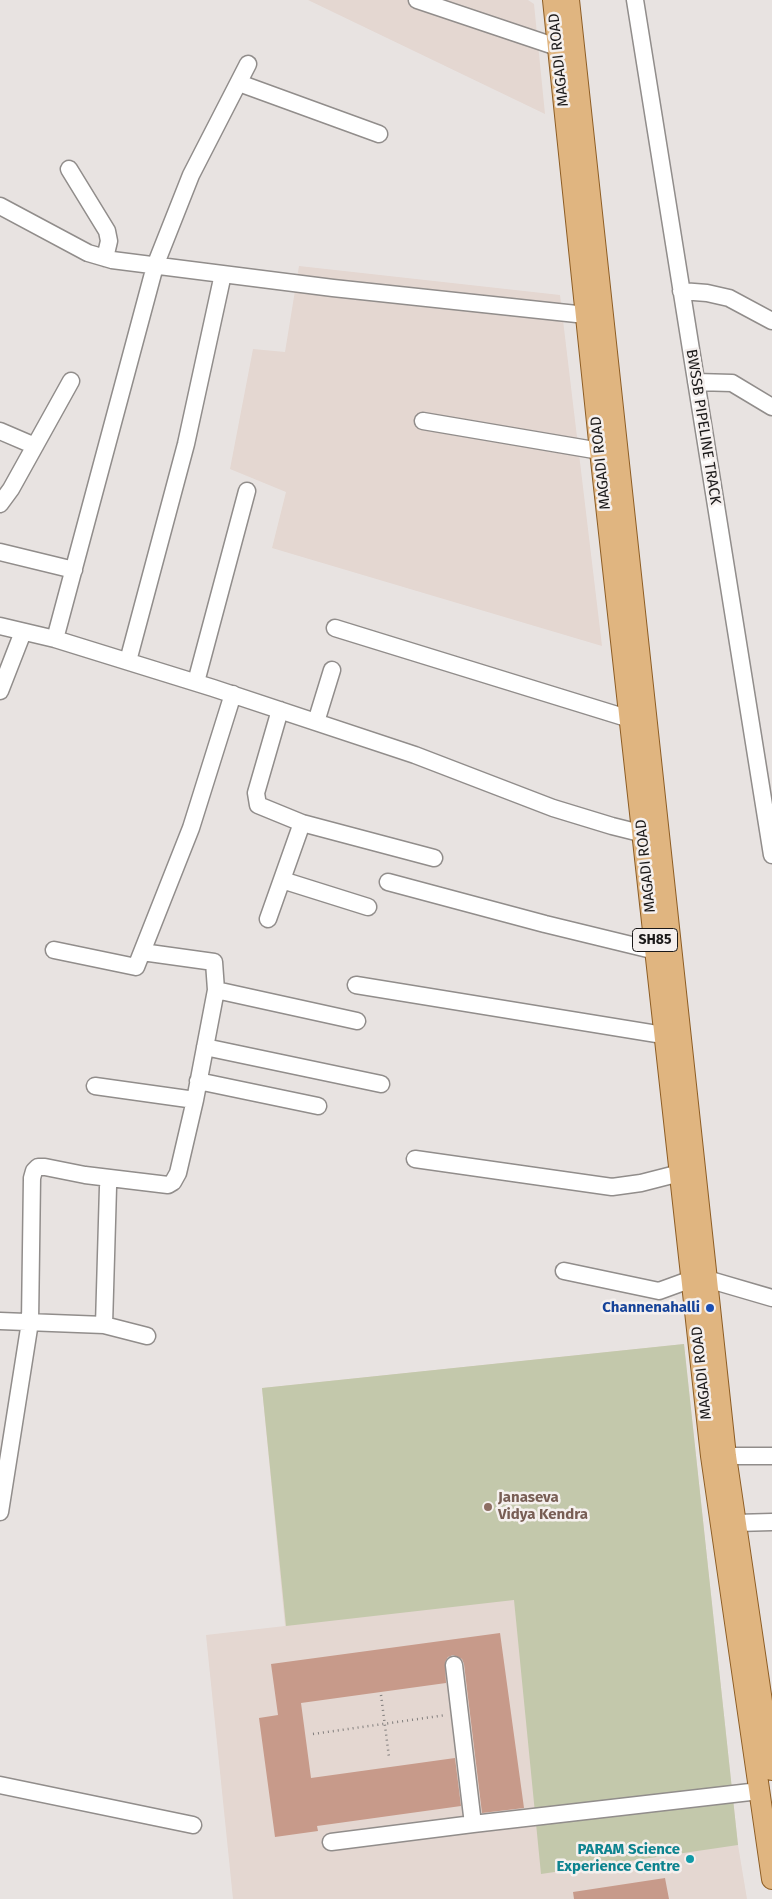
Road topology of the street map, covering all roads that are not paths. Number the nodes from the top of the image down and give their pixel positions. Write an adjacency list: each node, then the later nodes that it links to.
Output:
1 (416, 0): 5 (street)
2 (553, 0): 5 (main road, MAGADI ROAD / SH85)
3 (569, 0): 42 (main road, MAGADI ROAD / SH85)
4 (635, 0): 14 (street, BWSSB PIPELINE TRACK)
5 (558, 46): 15 (main road, MAGADI ROAD / SH85)
6 (248, 64): 7 (street)
7 (239, 83): 8 (street); 12 (street)
8 (379, 134)
9 (69, 169): 11 (street)
10 (0, 206): 11 (street)
11 (105, 258): 12 (street)
12 (155, 266): 13 (street); 27 (street)
13 (223, 274): 15 (street); 32 (street)
14 (681, 291): 16 (street); 18 (street, BWSSB PIPELINE TRACK)
15 (586, 315): 23 (main road, MAGADI ROAD / SH85)
16 (772, 322)
17 (71, 381): 22 (street)
18 (696, 382): 19 (street); 40 (street, BWSSB PIPELINE TRACK)
19 (772, 407)
20 (424, 421): 23 (street)
21 (0, 431): 22 (street)
22 (35, 446): 25 (street)
23 (600, 451): 38 (main road, MAGADI ROAD / SH85)
24 (246, 491): 34 (street)
25 (0, 504)
26 (0, 552): 27 (street)
27 (74, 570): 31 (street)
28 (0, 626): 30 (street)
29 (335, 628): 38 (street)
30 (23, 632): 31 (street); 35 (street)
31 (55, 639): 32 (street)
32 (128, 662): 34 (street)
33 (332, 670): 39 (street)
34 (196, 682): 36 (street)
35 (0, 691)
36 (233, 694): 37 (street); 51 (street)
37 (280, 710): 39 (street); 41 (street)
38 (630, 719): 42 (main road, MAGADI ROAD / SH85)
39 (316, 722): 42 (street)
40 (769, 818): 43 (street, BWSSB PIPELINE TRACK)
41 (302, 823): 44 (street); 45 (street)
42 (651, 836): 50 (main road, MAGADI ROAD / SH85); 66 (main road, MAGADI ROAD / SH85)
43 (772, 854)
44 (434, 858)
45 (282, 880): 47 (street); 48 (street)
46 (388, 882): 50 (street)
47 (368, 907)
48 (268, 919)
49 (54, 950): 51 (street)
50 (656, 951): 55 (main road, MAGADI ROAD / SH85)
51 (142, 952): 53 (street)
52 (356, 985): 55 (street)
53 (216, 990): 54 (street); 56 (street)
54 (357, 1022)
55 (664, 1035): 63 (main road, MAGADI ROAD / SH85)
56 (205, 1047): 57 (street); 58 (street)
57 (198, 1081): 60 (street); 61 (street)
58 (381, 1084)
59 (95, 1086): 60 (street)
60 (196, 1100): 69 (street)
61 (318, 1106)
62 (415, 1159): 63 (street)
63 (680, 1173): 66 (main road, MAGADI ROAD / SH85)
64 (108, 1187): 70 (street)
65 (564, 1271): 66 (street)
66 (699, 1279): 67 (street); 72 (main road, MAGADI ROAD / SH85); 80 (main road, MAGADI ROAD / SH85)
67 (772, 1298)
68 (0, 1321): 69 (street)
69 (30, 1322): 70 (street); 74 (street)
70 (104, 1325): 71 (street)
71 (147, 1336)
72 (726, 1456): 73 (street); 76 (main road, MAGADI ROAD / SH85)
73 (772, 1456)
74 (0, 1512)
75 (772, 1522): 76 (street)
76 (736, 1523): 78 (main road, MAGADI ROAD / SH85)
77 (454, 1665): 81 (street)
78 (772, 1770)
79 (0, 1785): 82 (street)
80 (759, 1791): 81 (street); 84 (main road, MAGADI ROAD / SH85)
81 (473, 1824): 83 (street)
82 (193, 1825)
83 (331, 1842)
84 (772, 1879)

